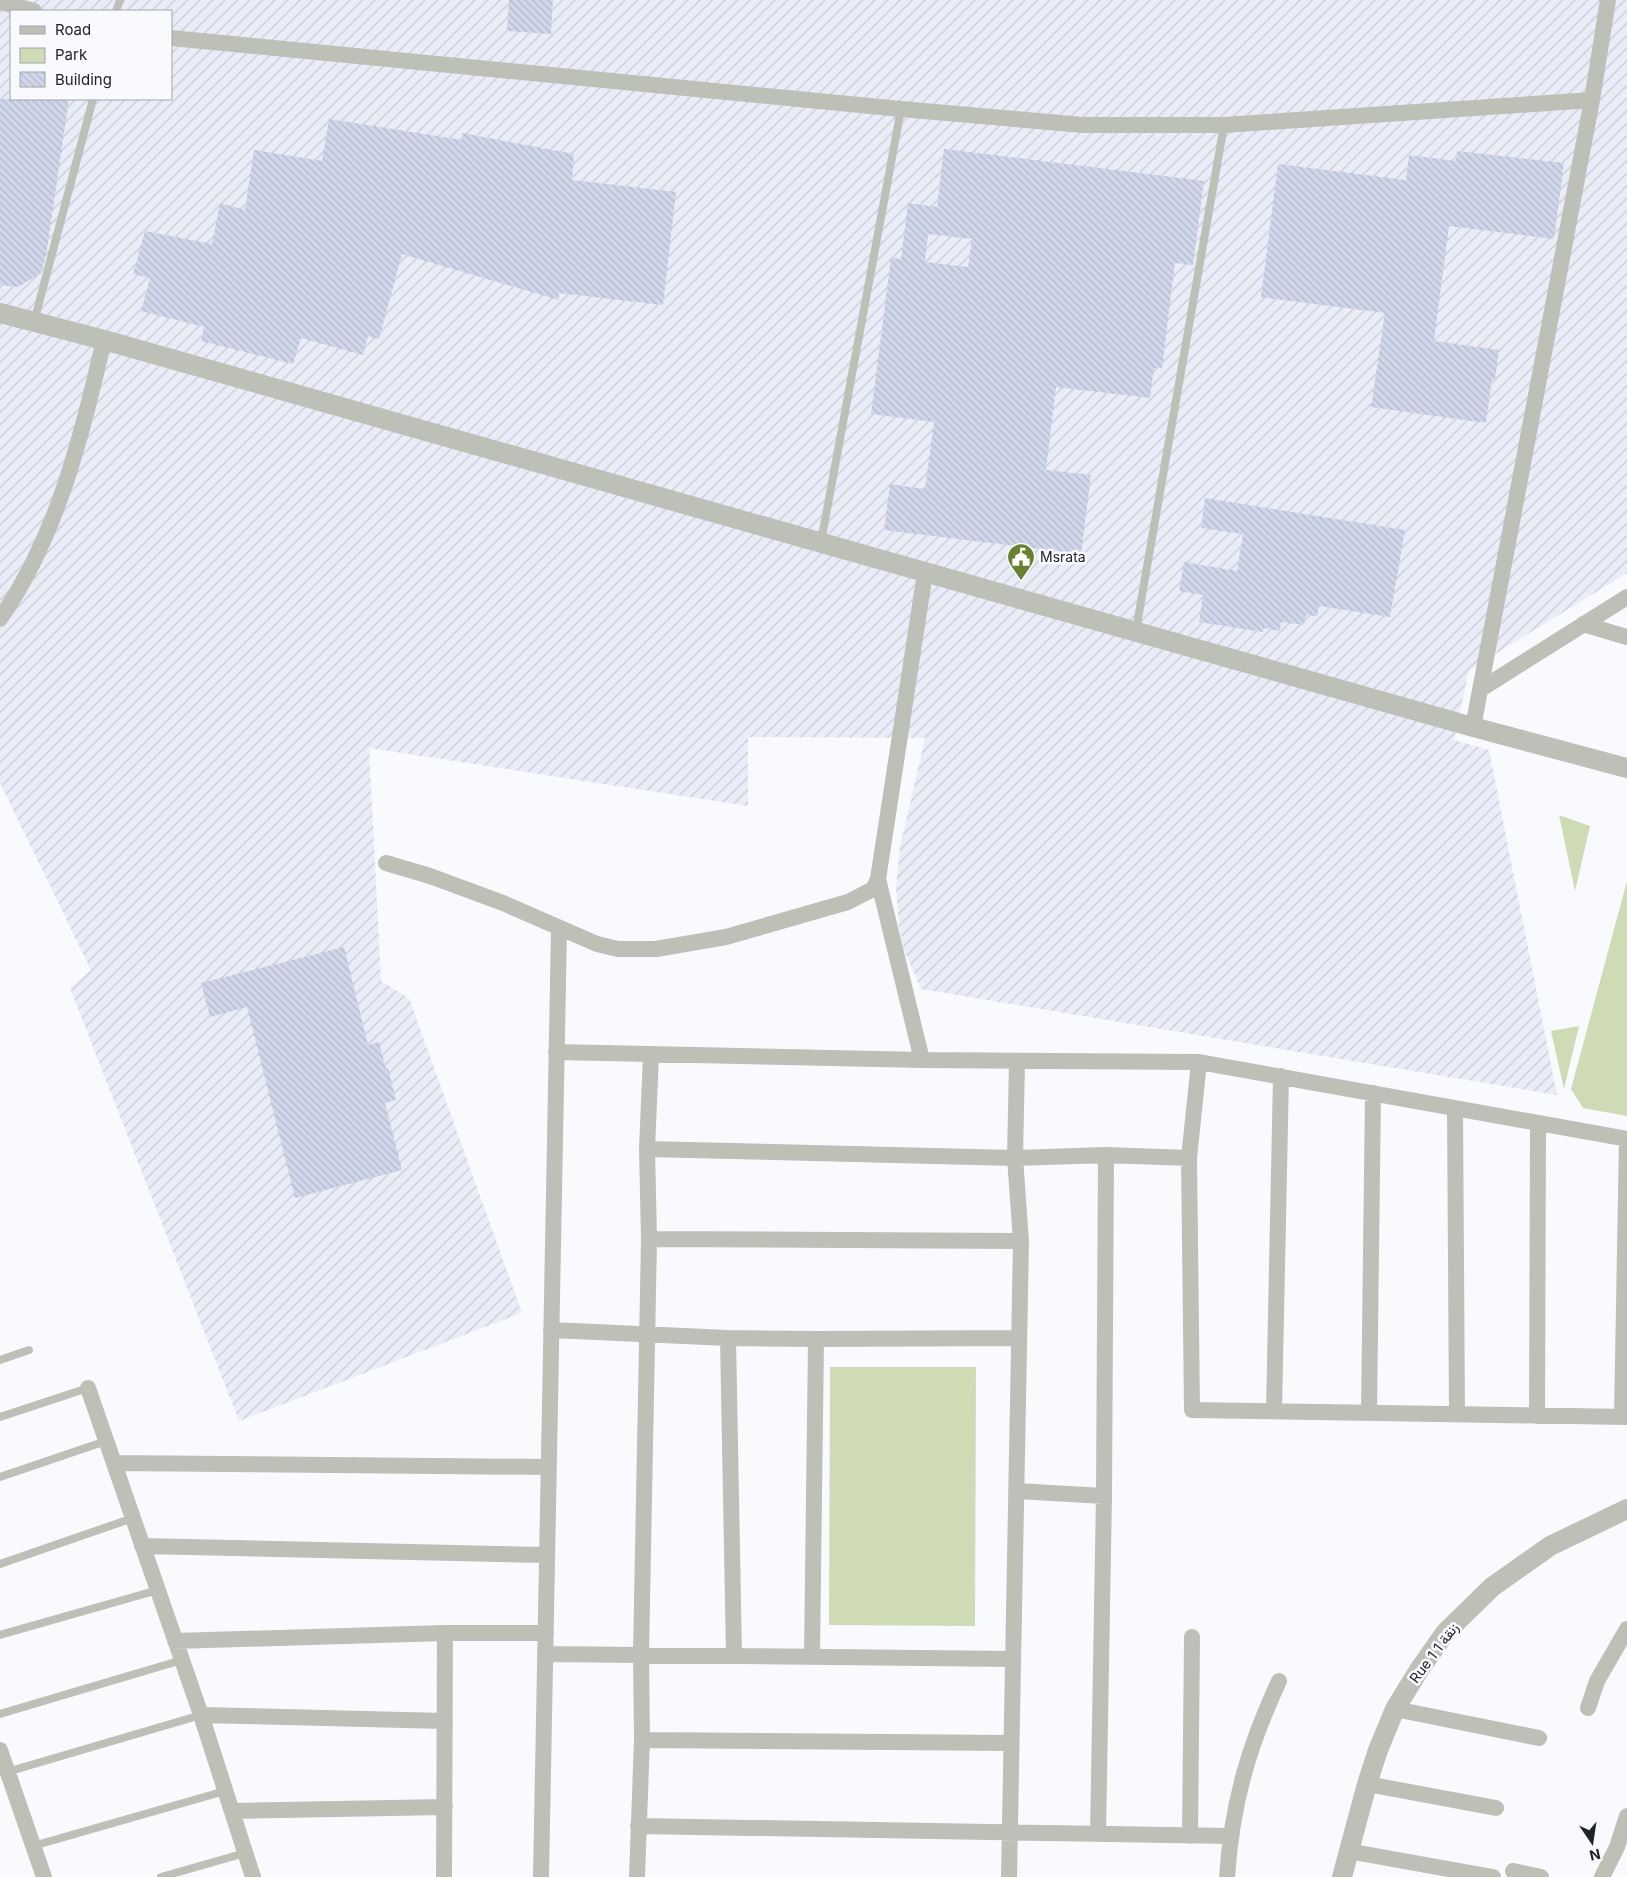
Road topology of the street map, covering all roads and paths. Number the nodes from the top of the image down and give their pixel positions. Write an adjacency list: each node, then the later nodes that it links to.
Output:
1 (1608, 0): 6 (street)
2 (0, 2): 3 (street)
3 (30, 10)
4 (172, 38): 7 (street)
5 (93, 100): 10 (lane)
6 (1592, 100): 8 (street); 19 (street)
7 (901, 109): 8 (street); 12 (lane)
8 (1224, 125): 17 (lane)
9 (0, 313): 10 (street)
10 (34, 322): 11 (street)
11 (104, 340): 12 (street); 15 (street)
12 (822, 542): 13 (street)
13 (925, 573): 17 (street); 23 (street)
14 (1627, 597): 16 (street)
15 (0, 619)
16 (1583, 624): 18 (street); 19 (street)
17 (1136, 630): 20 (street)
18 (1627, 637)
19 (1481, 689): 20 (street)
20 (1473, 727): 21 (street)
21 (1627, 768)
22 (386, 863): 24 (street)
23 (878, 879): 24 (street); 27 (street)
24 (559, 929): 25 (street)
25 (556, 1052): 26 (street); 41 (street)
26 (651, 1055): 27 (street); 35 (street)
27 (922, 1060): 28 (street)
28 (1017, 1061): 29 (street); 37 (street)
29 (1200, 1062): 30 (street); 38 (street)
30 (1281, 1076): 31 (street); 49 (street)
31 (1373, 1093): 32 (street); 50 (street)
32 (1455, 1109): 33 (street); 51 (street)
33 (1538, 1124): 34 (street); 52 (street)
34 (1627, 1139): 53 (street)
35 (647, 1150): 37 (street); 39 (street)
36 (1106, 1155): 37 (street); 38 (street); 60 (street)
37 (1015, 1158): 40 (street)
38 (1189, 1158): 49 (street)
39 (649, 1240): 40 (street); 42 (street)
40 (1021, 1241): 44 (street)
41 (551, 1330): 42 (street); 57 (street)
42 (647, 1335): 43 (street); 74 (street)
43 (728, 1338): 45 (street); 75 (street)
44 (1019, 1338): 45 (street); 59 (street)
45 (816, 1340): 76 (street)
46 (29, 1350): 47 (lane)
47 (0, 1360)
48 (88, 1388): 54 (lane); 55 (street)
49 (1274, 1411): 50 (street)
50 (1369, 1413): 51 (street)
51 (1457, 1414): 52 (street)
52 (1537, 1416): 53 (street)
53 (1624, 1417)
54 (0, 1418)
55 (106, 1440): 56 (street); 58 (lane)
56 (114, 1463): 57 (street); 62 (street)
57 (549, 1467): 64 (street)
58 (0, 1477)
59 (1016, 1491): 60 (street); 77 (street)
60 (1104, 1496): 98 (street)
61 (1627, 1508): 81 (street, Rue 1 زنقة 1)
62 (133, 1518): 63 (street); 65 (lane)
63 (142, 1546): 64 (street); 66 (street)
64 (547, 1555): 69 (street)
65 (0, 1564)
66 (158, 1590): 70 (lane); 72 (street)
67 (1627, 1629): 80 (street)
68 (446, 1633): 69 (street); 72 (street); 84 (street)
69 (546, 1633): 73 (street)
70 (0, 1635)
71 (1192, 1636): 99 (street)
72 (175, 1640): 78 (street)
73 (545, 1654): 74 (street); 109 (street)
74 (641, 1654): 75 (street); 86 (street)
75 (734, 1655): 76 (street)
76 (812, 1655): 77 (street)
77 (1013, 1659): 87 (street)
78 (182, 1660): 82 (lane); 83 (street)
79 (1279, 1681): 100 (street)
80 (1588, 1708)
81 (1395, 1709): 85 (street); 90 (street, Rue 1 زنقة 1)
82 (0, 1714)
83 (201, 1715): 84 (street); 89 (lane); 91 (street)
84 (445, 1721): 92 (street)
85 (1539, 1738)
86 (642, 1740): 87 (street); 96 (street)
87 (1011, 1743): 97 (street)
88 (0, 1750): 89 (street)
89 (8, 1772): 101 (street)
90 (1367, 1784): 93 (street); 102 (street, Rue 1 زنقة 1)
91 (225, 1791): 94 (street); 101 (lane)
92 (445, 1807): 94 (street); 108 (street)
93 (1496, 1808)
94 (232, 1811): 103 (street)
95 (1627, 1816): 116 (street)
96 (638, 1826): 97 (street); 110 (street)
97 (1010, 1833): 98 (street); 111 (street)
98 (1098, 1834): 99 (street)
99 (1190, 1836): 100 (street)
100 (1230, 1836): 112 (street)
101 (33, 1846): 105 (street)
102 (1348, 1850): 113 (street, Rue 1 زنقة 1); 114 (street)
103 (245, 1853): 106 (lane); 107 (street)
104 (1513, 1871): 115 (street)
105 (44, 1877)
106 (161, 1877)
107 (253, 1877)
108 (444, 1877)
109 (541, 1877)
110 (637, 1877)
111 (1009, 1877)
112 (1227, 1877)
113 (1342, 1877)
114 (1493, 1877)
115 (1541, 1877)
116 (1602, 1877)

